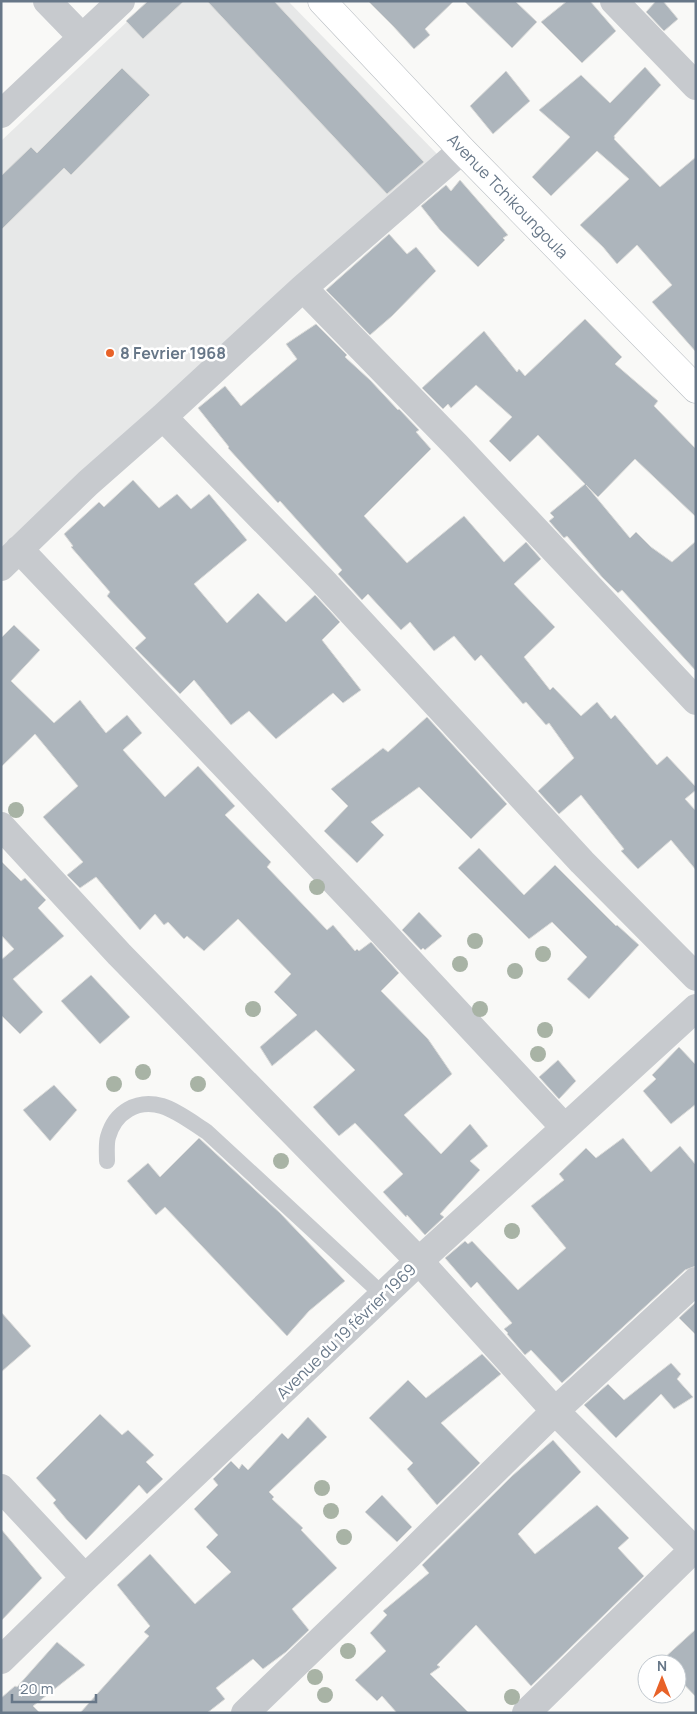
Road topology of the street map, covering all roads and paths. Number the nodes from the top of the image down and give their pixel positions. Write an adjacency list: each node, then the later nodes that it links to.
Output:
1 (47, 1): 5 (street)
2 (121, 1): 5 (street)
3 (322, 1): 8 (street, Avenue Tchikoungoula)
4 (614, 1): 6 (street)
5 (82, 37): 7 (street)
6 (696, 86)
7 (1, 114)
8 (462, 150): 9 (street); 10 (street, Avenue Tchikoungoula)
9 (303, 288): 11 (street); 13 (street)
10 (693, 380)
11 (163, 417): 12 (street); 15 (street)
12 (10, 558): 17 (street)
13 (696, 701)
14 (1, 826): 19 (street)
15 (696, 977)
16 (696, 1008): 17 (street, Avenue du 19 février 1969)
17 (564, 1127): 19 (street, Avenue du 19 février 1969)
18 (106, 1161): 21 (lane)
19 (419, 1261): 21 (street, Avenue du 19 février 1969); 22 (street)
20 (696, 1282): 22 (street)
21 (383, 1295): 25 (street, Avenue du 19 février 1969)
22 (555, 1412): 24 (street); 27 (street)
23 (1, 1488): 25 (street)
24 (695, 1549): 28 (street)
25 (85, 1578): 26 (street, Avenue du 19 février 1969)
26 (1, 1660)
27 (245, 1713)
28 (526, 1713)

